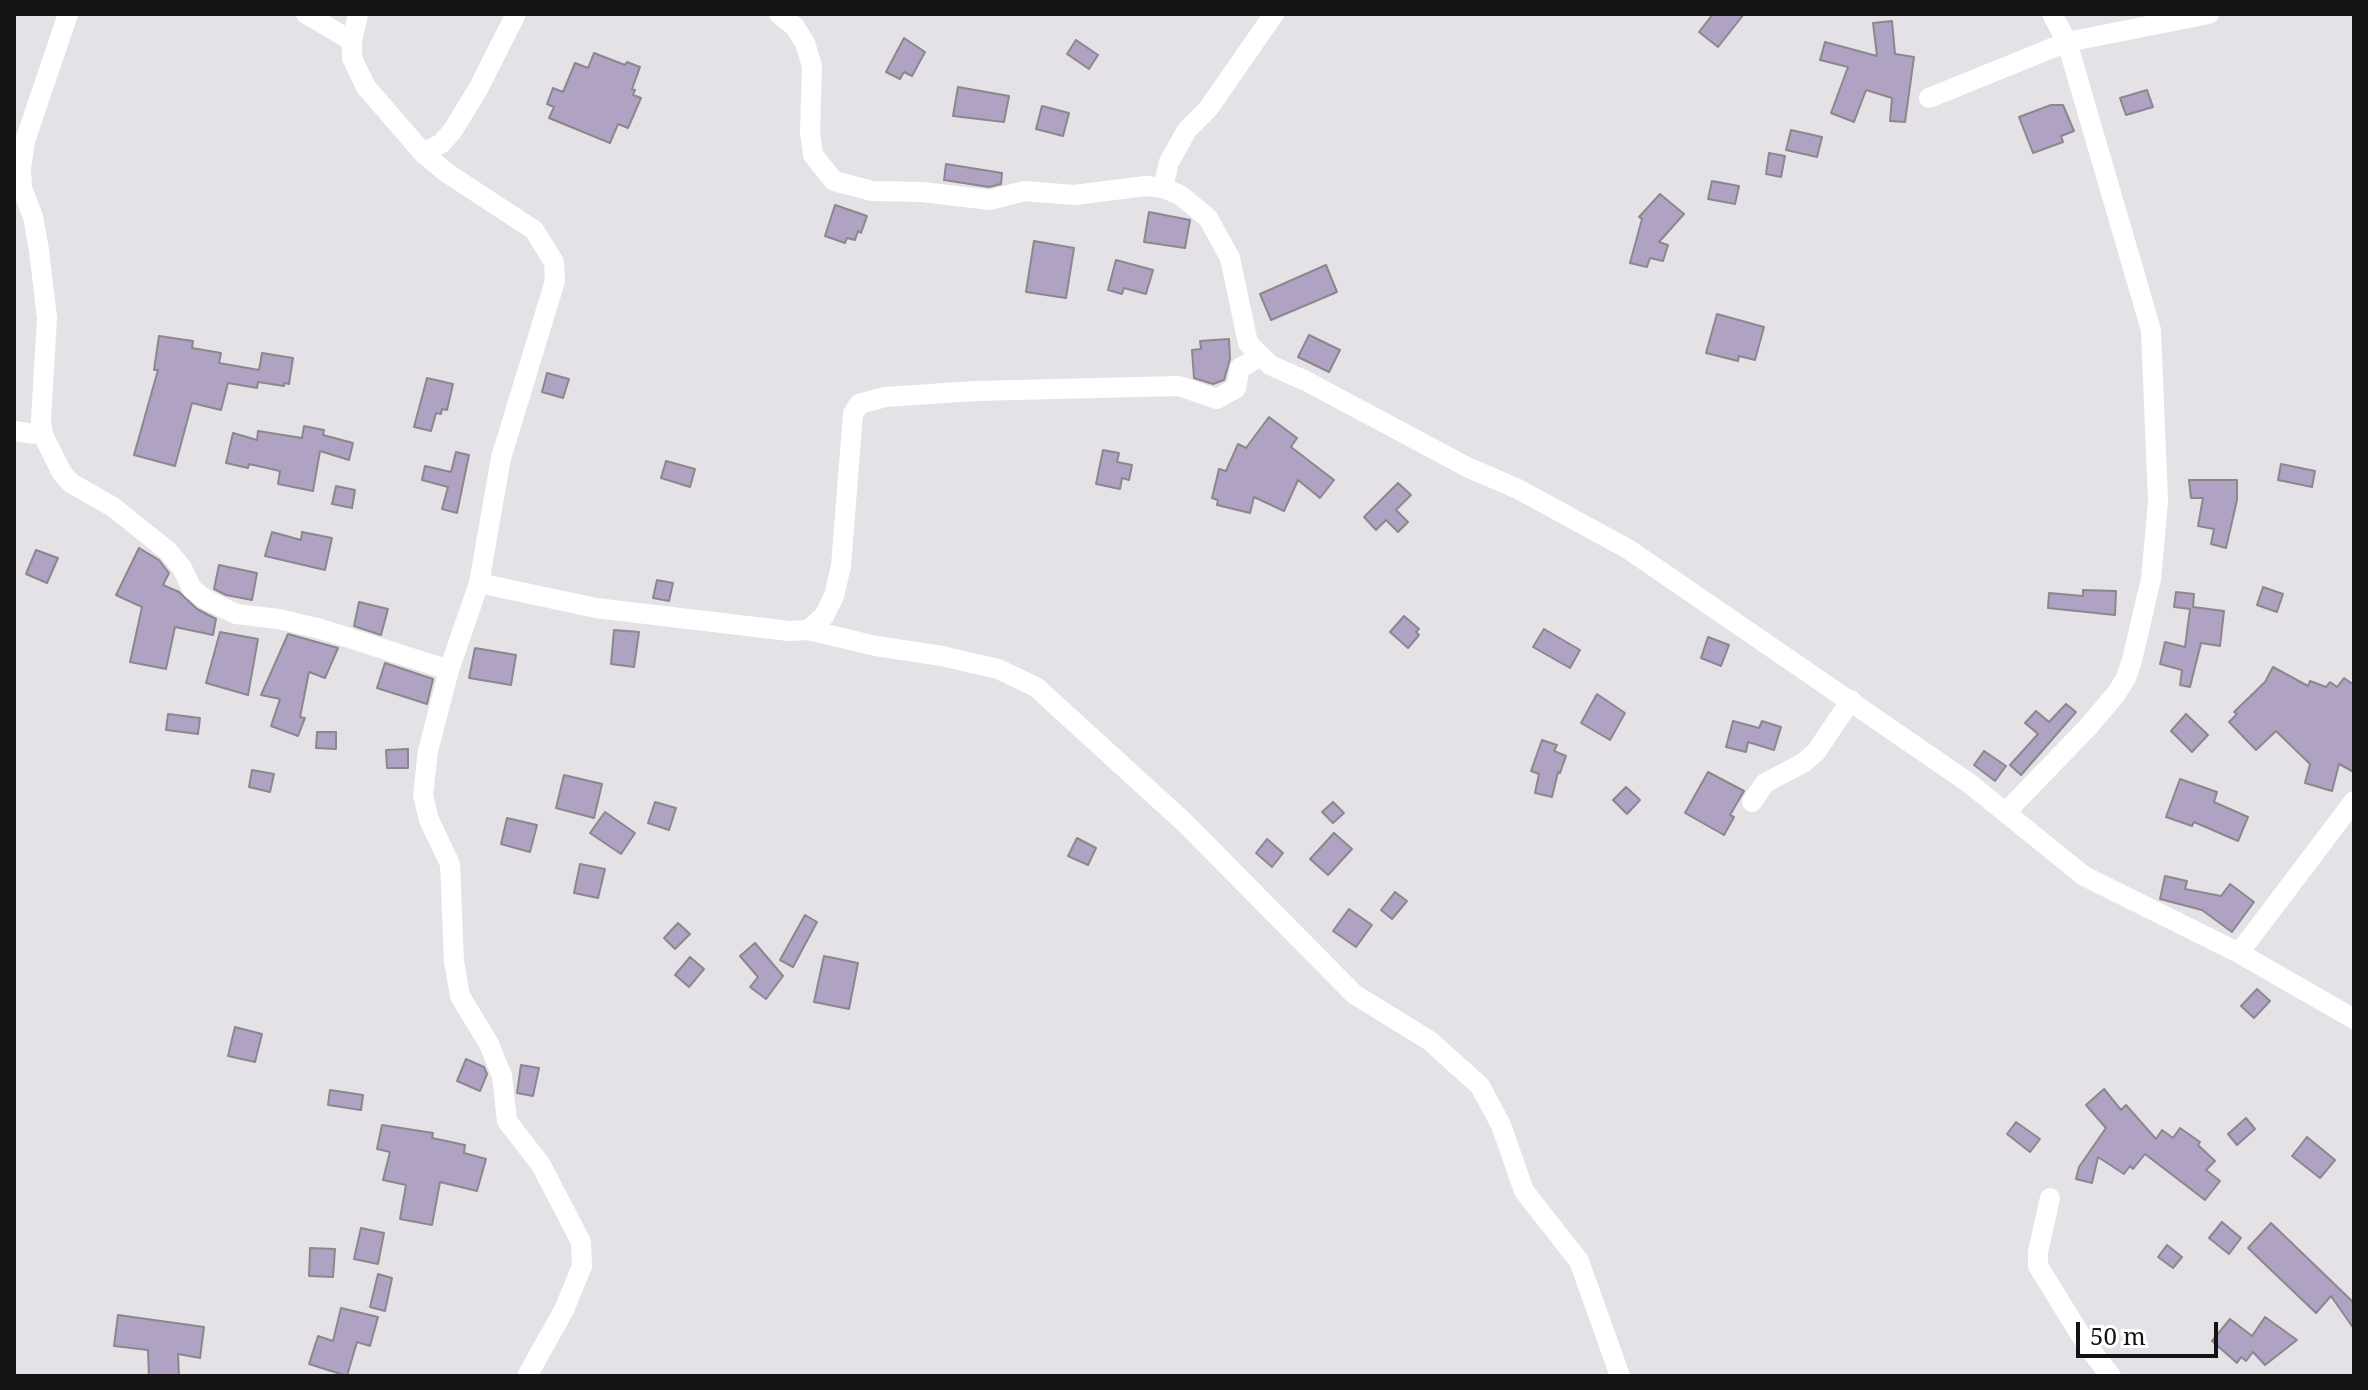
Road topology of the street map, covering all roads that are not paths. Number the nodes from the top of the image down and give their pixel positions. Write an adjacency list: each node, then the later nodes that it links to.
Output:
1 (68, 14): 16 (street)
2 (306, 14): 9 (street)
3 (358, 14): 9 (street)
4 (516, 14): 12 (street)
5 (779, 14): 13 (street)
6 (1274, 14): 13 (street)
7 (2052, 14): 10 (street)
8 (2209, 14): 10 (street)
9 (352, 41): 12 (street)
10 (2067, 42): 11 (street); 23 (street)
11 (1929, 98)
12 (423, 153): 17 (street)
13 (1163, 188): 14 (street)
14 (1259, 357): 18 (street); 20 (street)
15 (14, 431): 16 (street)
16 (43, 435): 19 (street)
17 (479, 583): 18 (street); 19 (street)
18 (808, 630): 28 (street)
19 (449, 670): 27 (street)
20 (1851, 700): 22 (street); 23 (street)
21 (2354, 801): 24 (street)
22 (1752, 802)
23 (2006, 812): 24 (street)
24 (2239, 953): 25 (street)
25 (2354, 1019)
26 (2050, 1198): 29 (street)
27 (527, 1376)
28 (1620, 1376)
29 (2111, 1376)

